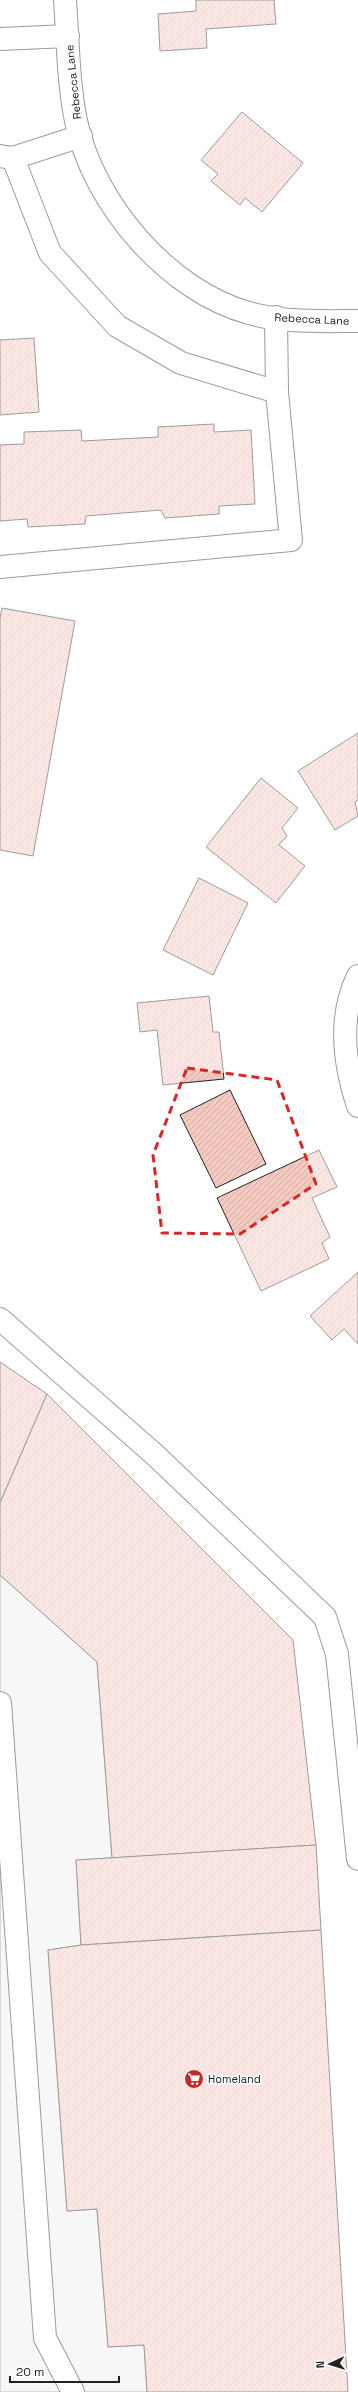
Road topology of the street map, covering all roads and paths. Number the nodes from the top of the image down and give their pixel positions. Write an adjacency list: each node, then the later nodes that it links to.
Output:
1 (66, 0): 2 (street, Rebecca Lane)
2 (68, 36): 3 (street); 4 (street, Rebecca Lane)
3 (0, 39)
4 (81, 136): 5 (street); 6 (street, Rebecca Lane)
5 (6, 157): 8 (street)
6 (276, 317): 7 (street, Rebecca Lane); 8 (street)
7 (358, 321)
8 (277, 392): 9 (street)
9 (0, 567)
10 (358, 976): 11 (street)
11 (358, 1106)
12 (0, 1319): 14 (street)
13 (0, 1702): 15 (street)
14 (358, 1859)
15 (73, 2392)

